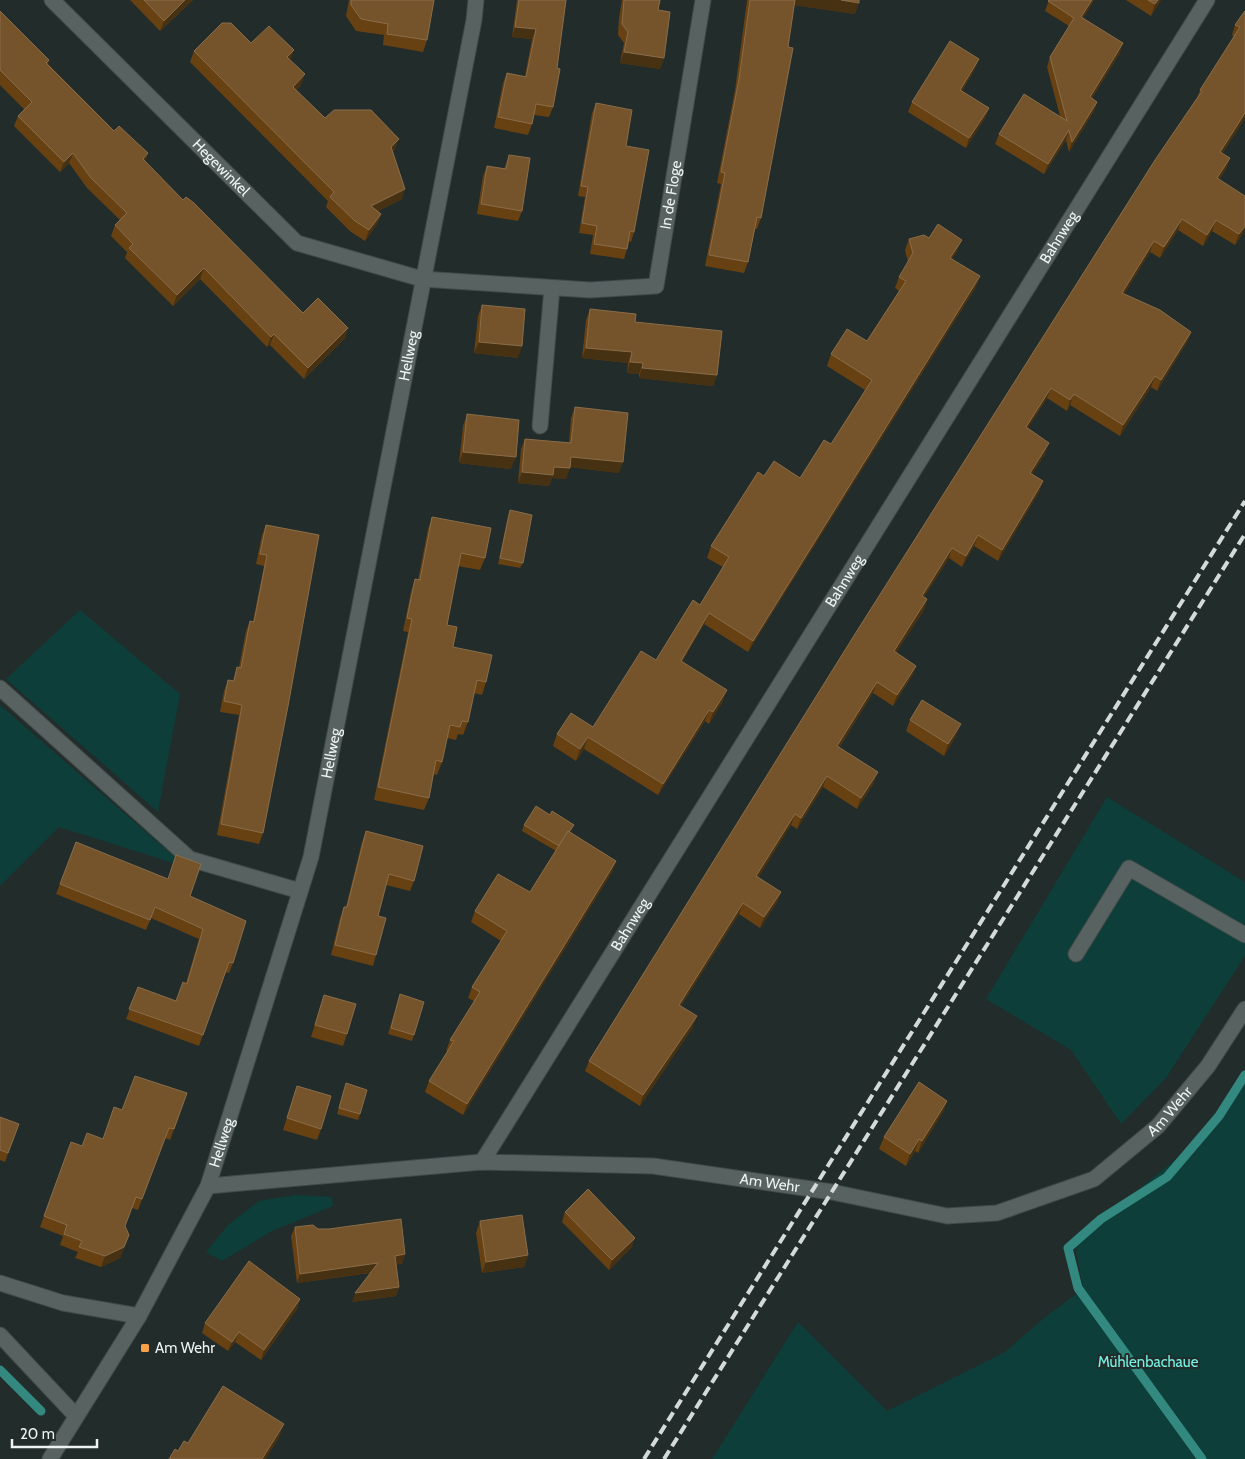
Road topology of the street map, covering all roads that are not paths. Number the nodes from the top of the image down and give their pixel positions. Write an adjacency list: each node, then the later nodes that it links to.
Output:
1 (52, 0): 5 (street, Hegewinkel)
2 (476, 0): 5 (street, Hellweg)
3 (703, 0): 6 (street, In de Floge)
4 (1207, 0): 13 (street, Bahnweg)
5 (422, 279): 6 (street, In de Floge); 9 (street, Hellweg)
6 (552, 288): 7 (street)
7 (540, 426)
8 (0, 688): 9 (street)
9 (300, 891): 14 (street, Hellweg)
10 (1245, 935): 11 (street)
11 (1076, 954)
12 (1245, 1009): 13 (street, Am Wehr)
13 (482, 1162): 14 (street, Am Wehr)
14 (208, 1186): 16 (street, Hellweg)
15 (0, 1283): 16 (street)
16 (138, 1316): 18 (street, Hellweg)
17 (0, 1335): 18 (street)
18 (76, 1416): 19 (street, Hellweg)
19 (50, 1459)

